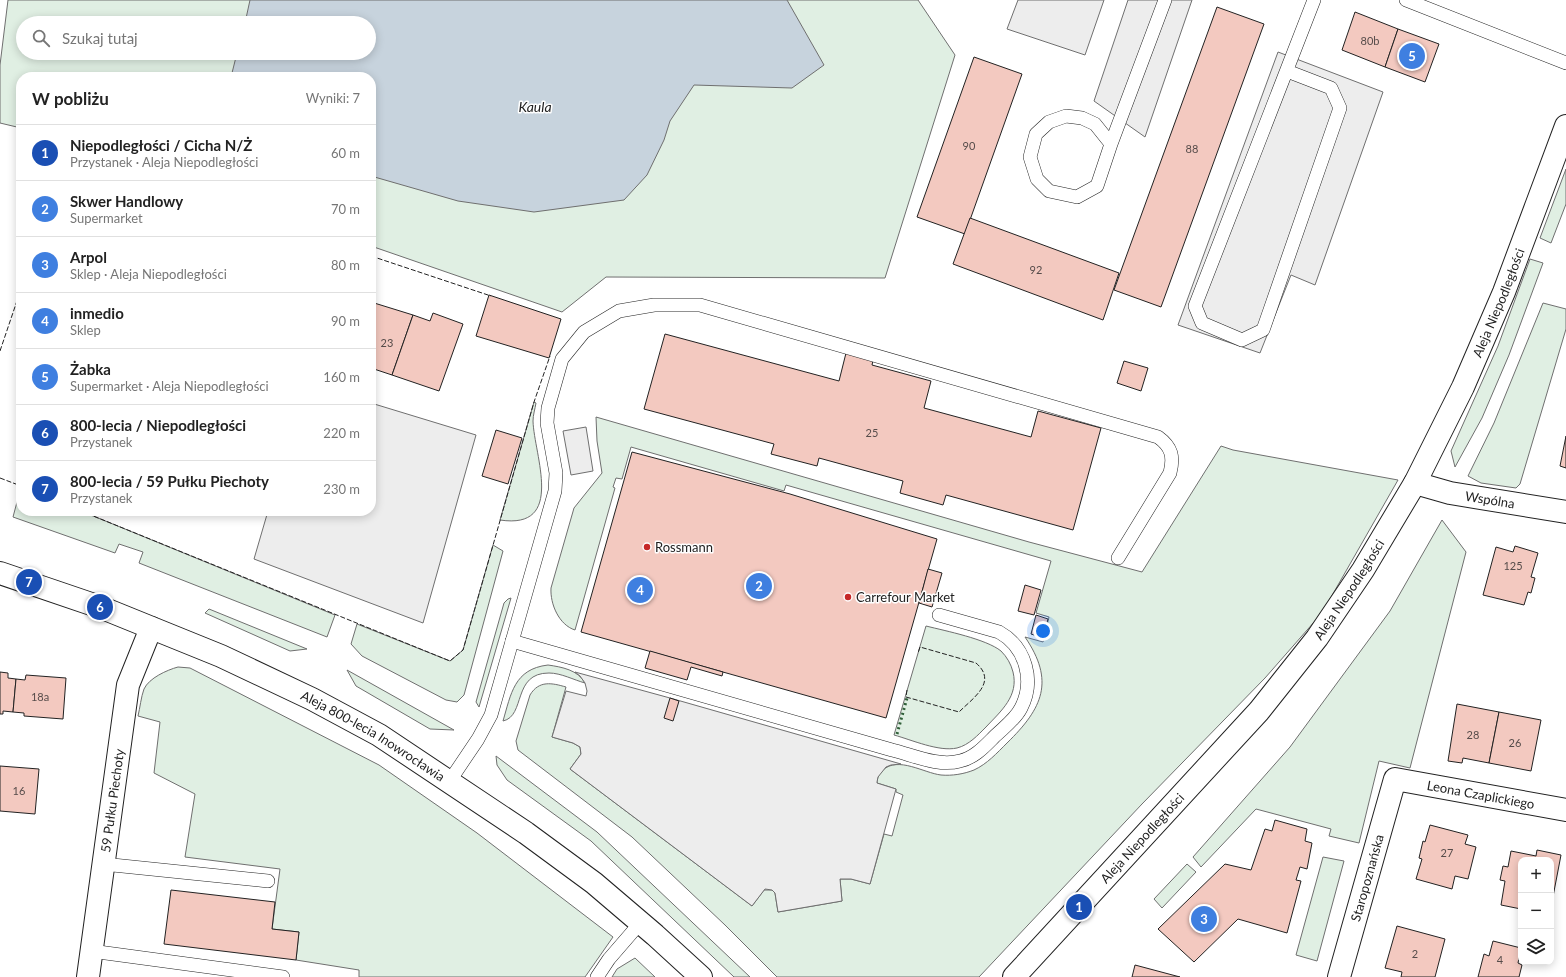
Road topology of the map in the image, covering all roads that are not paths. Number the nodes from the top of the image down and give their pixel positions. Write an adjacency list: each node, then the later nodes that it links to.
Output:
1 (1165, 0): 7 (lane)
2 (1314, 0): 5 (lane)
3 (1406, 0): 4 (lane)
4 (1566, 63)
5 (1286, 71): 5 (lane)
6 (1566, 126): 8 (street, Aleja Niepodległości)
7 (1111, 144): 7 (lane)
8 (1416, 483): 9 (street, Wspólna); 26 (street, Aleja Niepodległości)
9 (1566, 512)
10 (1118, 558): 14 (lane)
11 (0, 573): 13 (street, Aleja 800-lecia Inowrocławia)
12 (939, 615): 14 (lane)
13 (151, 628): 16 (street, Aleja 800-lecia Inowrocławia); 18 (street, 59 Pułku Piechoty)
14 (512, 641): 16 (lane)
15 (1395, 779): 17 (street, Leona Czaplickiego); 27 (street, Staropoznańska)
16 (450, 782): 20 (street, Aleja 800-lecia Inowrocławia)
17 (1566, 810)
18 (103, 864): 19 (lane); 21 (street, 59 Pułku Piechoty)
19 (268, 881)
20 (641, 922): 24 (lane); 25 (street, Aleja 800-lecia Inowrocławia)
21 (91, 951): 22 (street, 59 Pułku Piechoty); 23 (lane)
22 (88, 977)
23 (283, 977)
24 (597, 977)
25 (701, 977)
26 (1014, 977)
27 (1339, 977)

